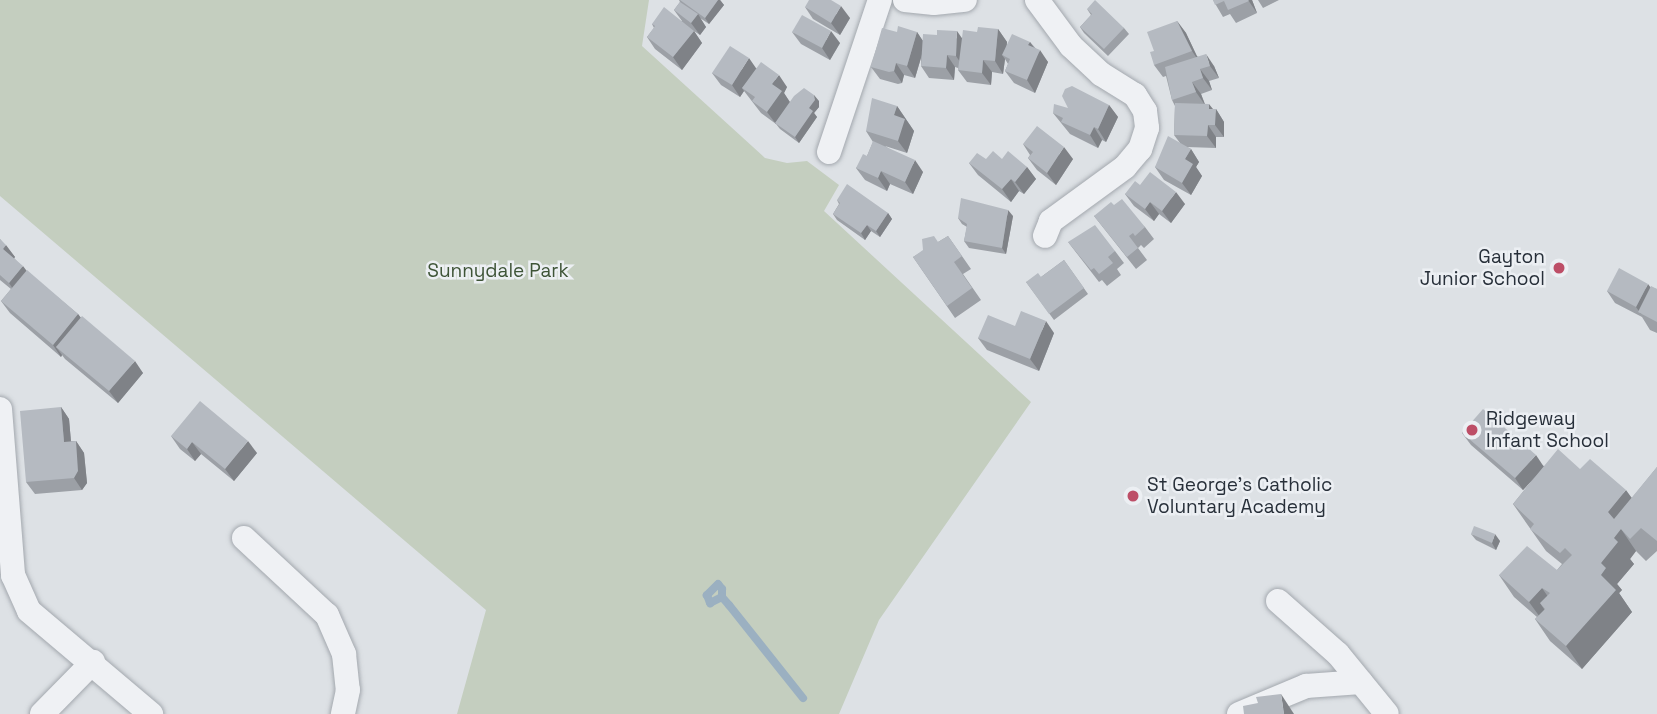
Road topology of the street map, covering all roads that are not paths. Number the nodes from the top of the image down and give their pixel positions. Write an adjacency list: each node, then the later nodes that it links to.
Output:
1 (880, 0): 5 (street)
2 (905, 0): 3 (street)
3 (965, 0)
4 (1037, 0): 6 (street)
5 (829, 152)
6 (1045, 236)
7 (0, 409): 8 (street)
8 (3, 484): 11 (street)
9 (244, 538): 15 (street)
10 (1278, 601): 12 (street)
11 (93, 662): 13 (street); 14 (street)
12 (1361, 682): 16 (street); 17 (street)
13 (42, 714)
14 (151, 714)
15 (343, 714)
16 (1240, 714)
17 (1387, 714)

